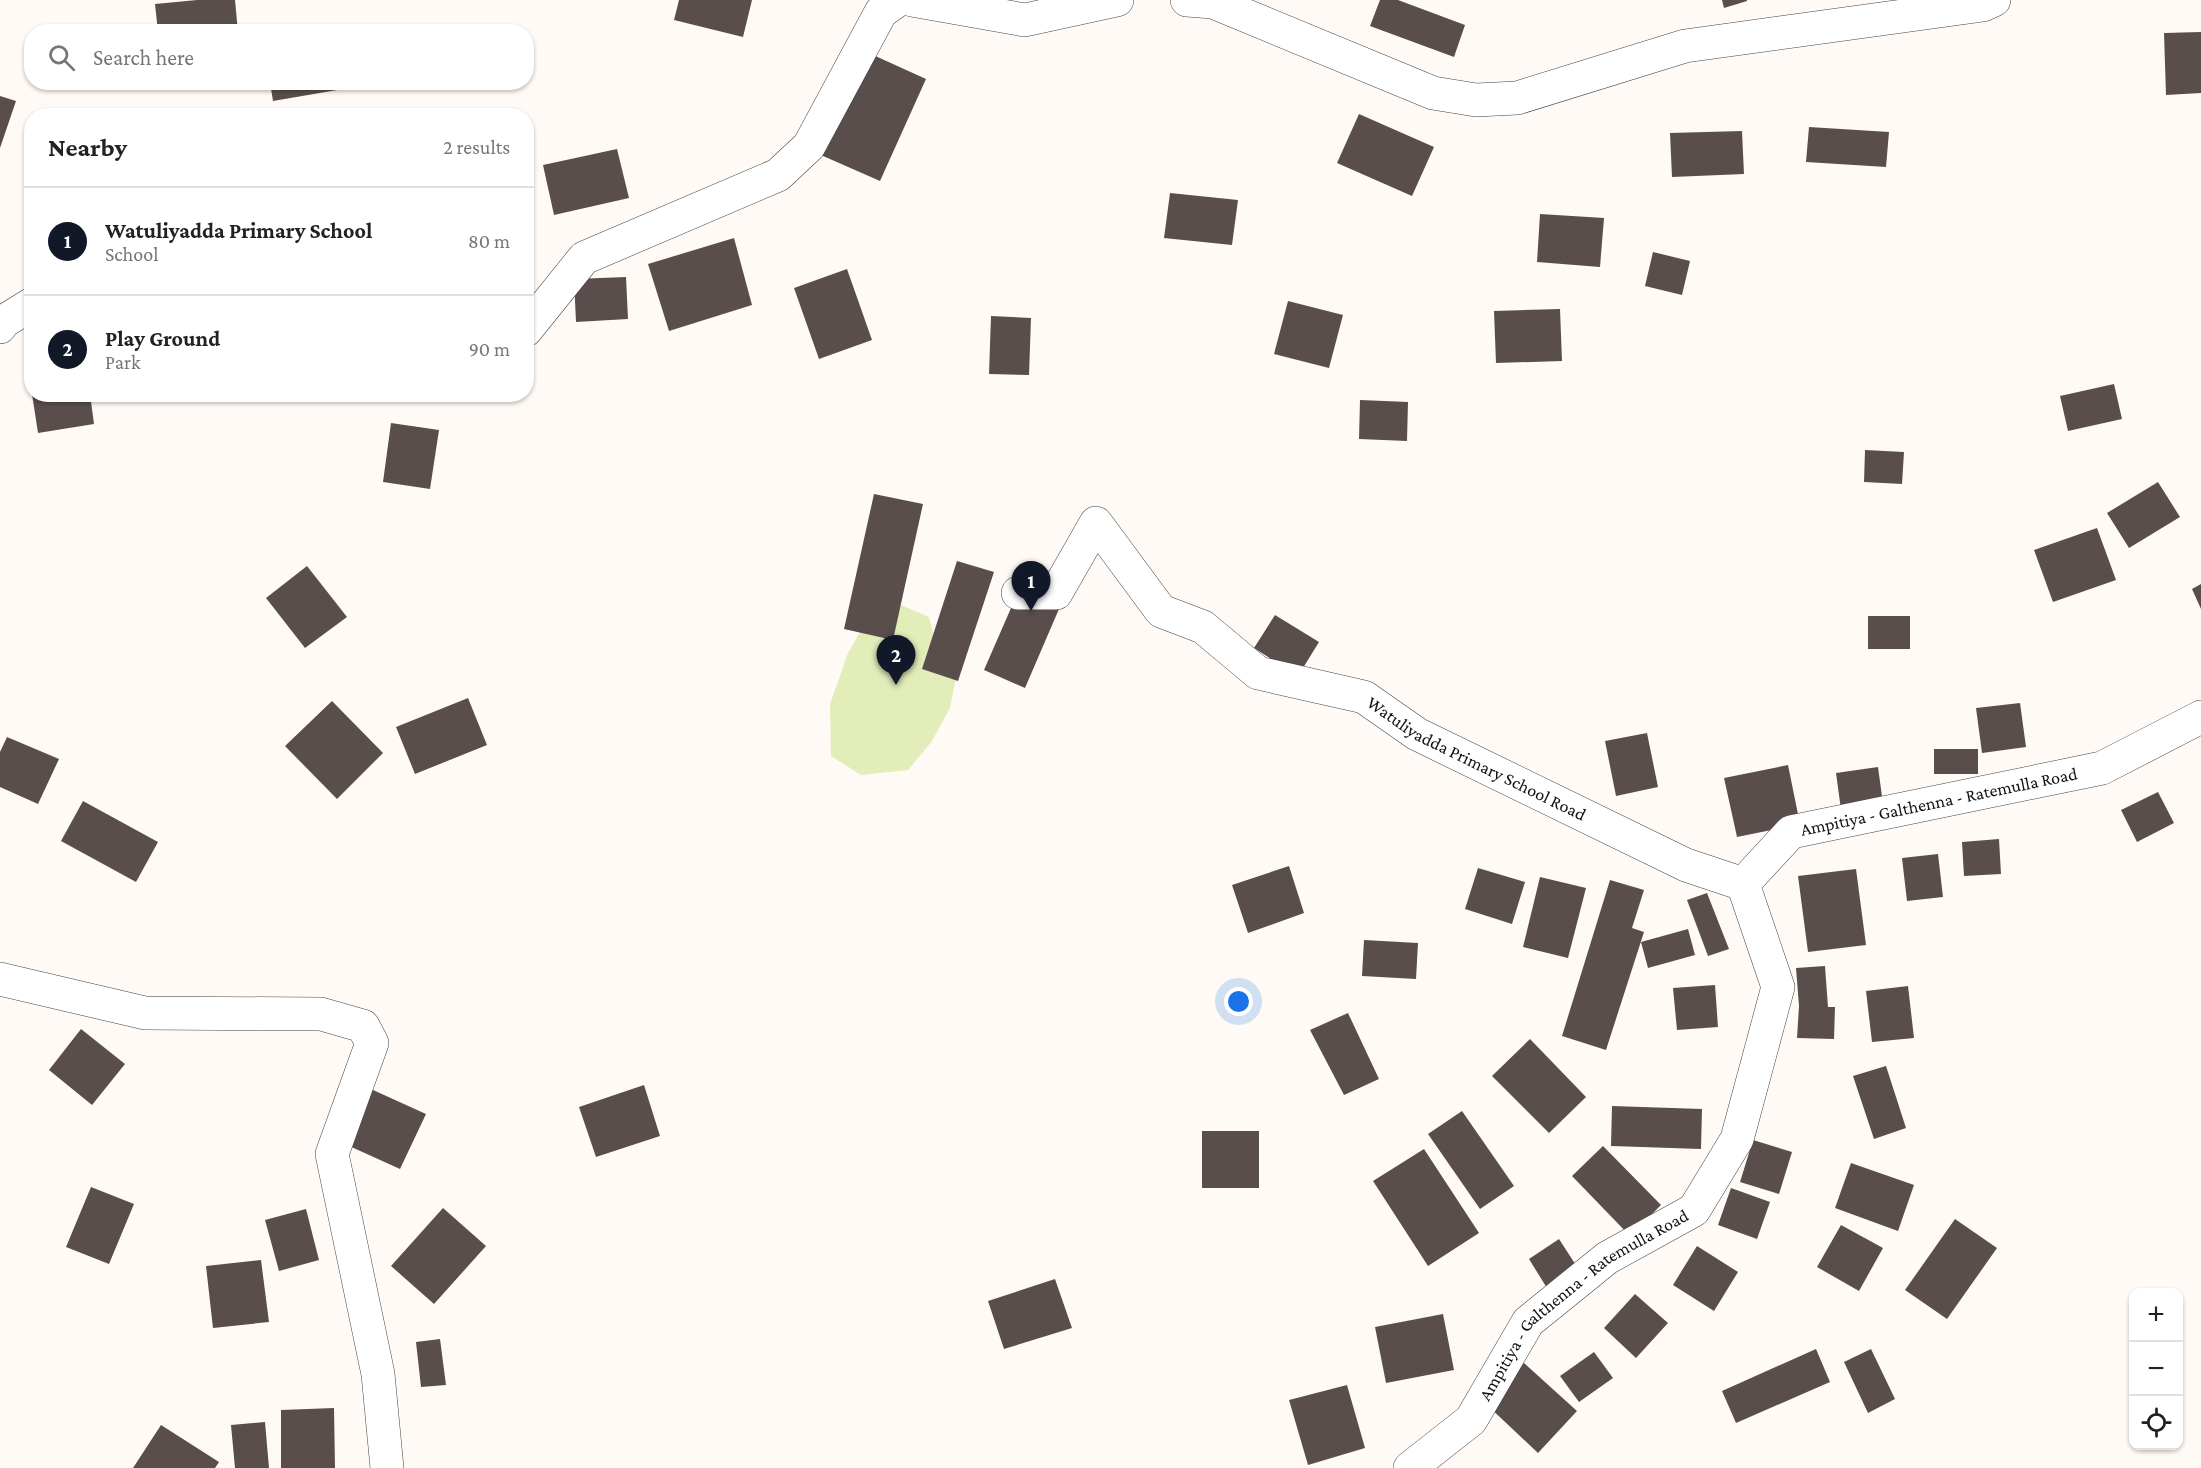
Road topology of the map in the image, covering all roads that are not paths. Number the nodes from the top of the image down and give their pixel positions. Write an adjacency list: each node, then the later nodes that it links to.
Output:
1 (898, 0): 7 (street)
2 (912, 0): 3 (street)
3 (1117, 0)
4 (1187, 0): 5 (street)
5 (1994, 0)
6 (24, 309): 8 (street)
7 (534, 320)
8 (0, 327)
9 (1018, 593): 11 (street, Watuliyadda Primary School Road)
10 (2201, 717): 11 (street, Ampitiya - Galthenna - Ratemulla Road)
11 (1743, 884): 14 (street, Ampitiya - Galthenna - Ratemulla Road)
12 (0, 979): 13 (street)
13 (387, 1468)
14 (1410, 1468)

